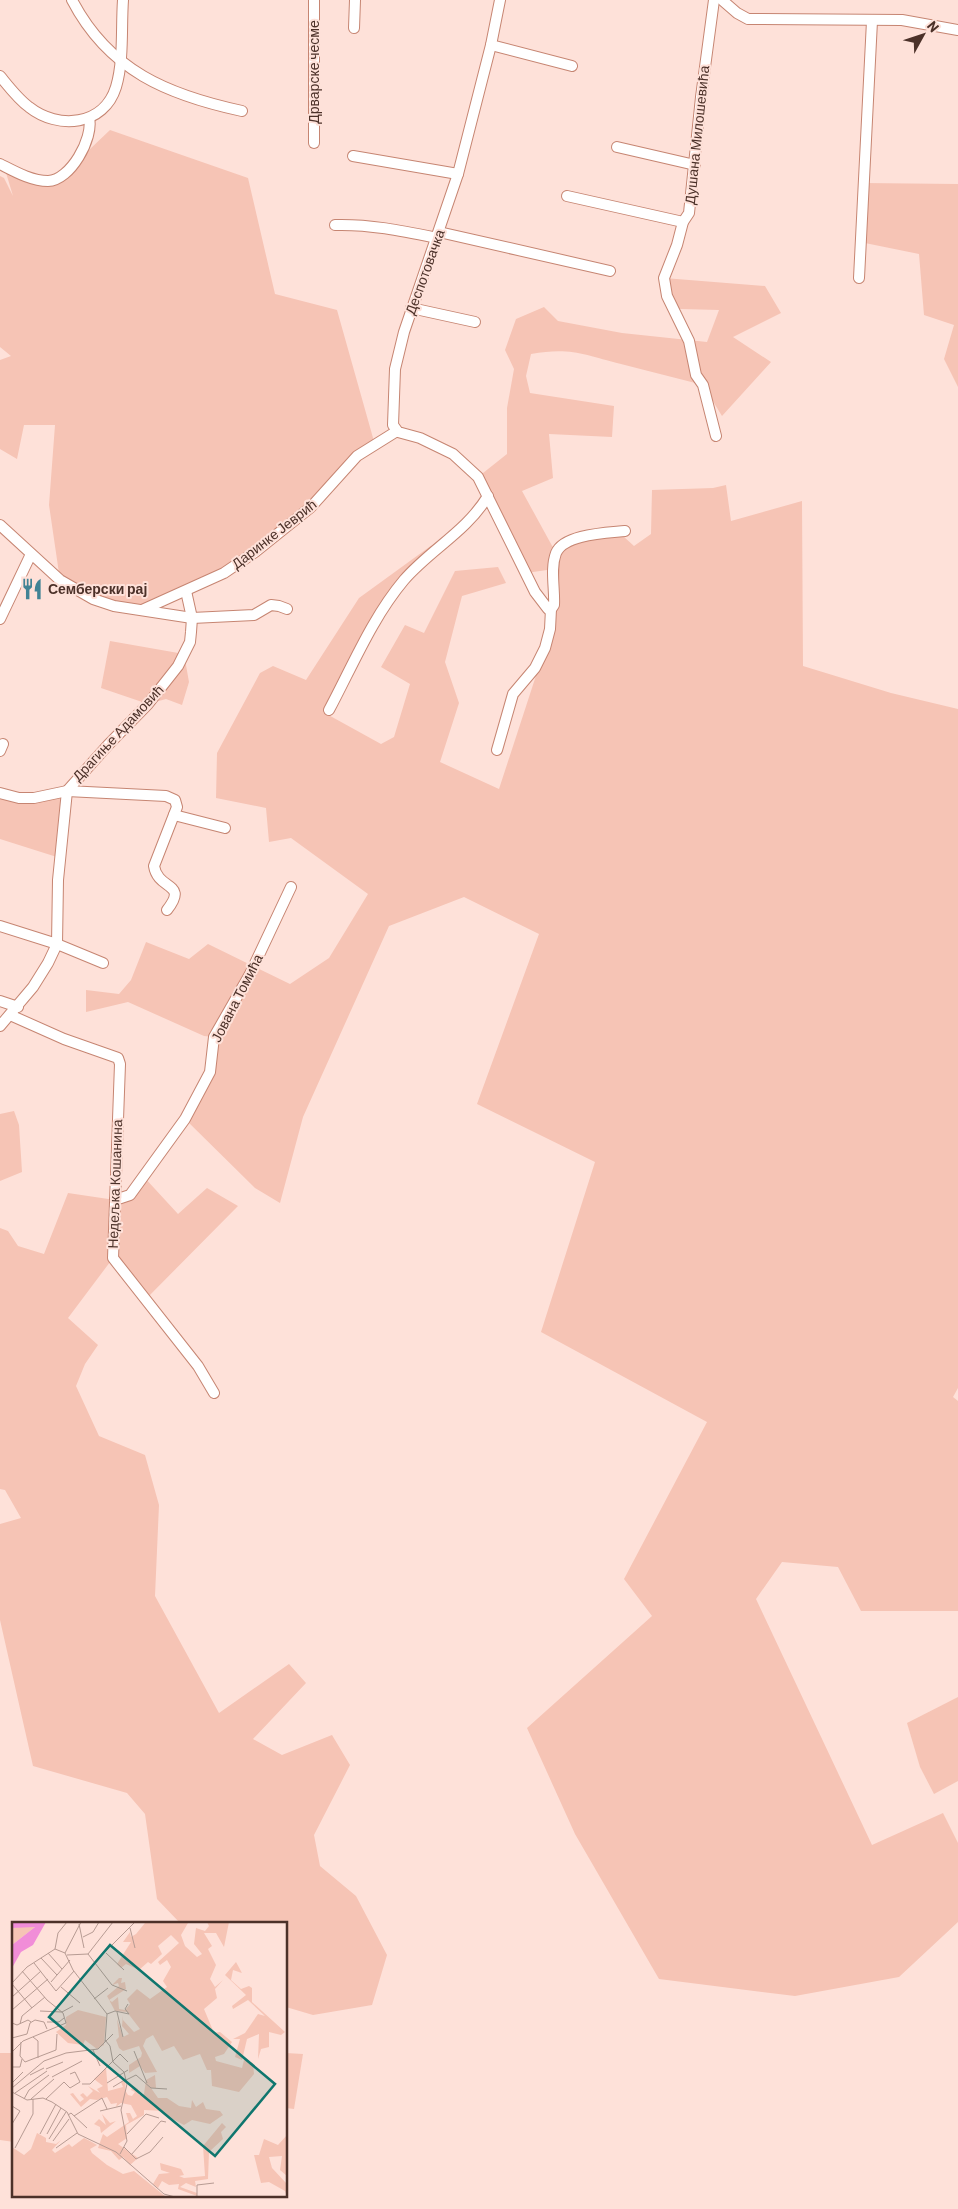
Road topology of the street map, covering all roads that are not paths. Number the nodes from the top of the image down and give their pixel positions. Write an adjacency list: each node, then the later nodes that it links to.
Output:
1 (72, 0): 12 (street)
2 (123, 0): 12 (street)
3 (314, 0): 17 (street, Дрварске чесме)
4 (355, 0): 9 (street)
5 (500, 0): 11 (street, Деспотовачка)
6 (714, 0): 21 (street, Душана Милошевића)
7 (722, 0): 8 (street)
8 (872, 20): 10 (street); 28 (street)
9 (354, 28)
10 (958, 30)
11 (490, 45): 13 (street); 22 (street, Деспотовачка)
12 (120, 62): 15 (street); 16 (street)
13 (572, 66)
14 (0, 76): 16 (street)
15 (242, 111)
16 (90, 118): 20 (street)
17 (314, 143)
18 (617, 147): 21 (street)
19 (353, 156): 22 (street)
20 (0, 164)
21 (695, 165): 24 (street, Душана Милошевића)
22 (458, 174): 26 (street, Деспотовачка)
23 (567, 196): 24 (street)
24 (683, 222): 32 (street, Душана Милошевића)
25 (335, 225): 26 (street)
26 (438, 235): 27 (street); 29 (street, Деспотовачка)
27 (610, 271)
28 (859, 278)
29 (411, 308): 30 (street); 31 (street, Деспотовачка)
30 (475, 322)
31 (397, 431): 33 (street); 37 (street, Даринке Јеврић)
32 (716, 436)
33 (488, 496): 39 (street); 43 (street)
34 (0, 525): 36 (street)
35 (625, 532): 39 (street)
36 (31, 554): 40 (street); 42 (street)
37 (186, 591): 40 (street, Даринке Јеврић); 41 (street, Драгиње Адамовић)
38 (287, 609): 41 (street)
39 (551, 609): 44 (street)
40 (141, 611): 41 (street)
41 (192, 618): 45 (street, Драгиње Адамовић)
42 (0, 619)
43 (329, 710)
44 (496, 750)
45 (67, 791): 46 (street); 47 (street); 52 (street, Драгиње Адамовић)
46 (0, 793)
47 (174, 815): 48 (street); 50 (street)
48 (225, 828)
49 (292, 887): 58 (street, Јована Томића)
50 (166, 910)
51 (0, 926): 52 (street)
52 (57, 944): 53 (street); 55 (street, Драгиње Адамовић)
53 (104, 963)
54 (0, 1001): 55 (street)
55 (18, 1006): 56 (street, Драгиње Адамовић)
56 (10, 1015): 57 (street, Драгиње Адамовић); 58 (street, Недељка Кошанина)
57 (0, 1026)
58 (115, 1200): 59 (street, Недељка Кошанина)
59 (214, 1394)

